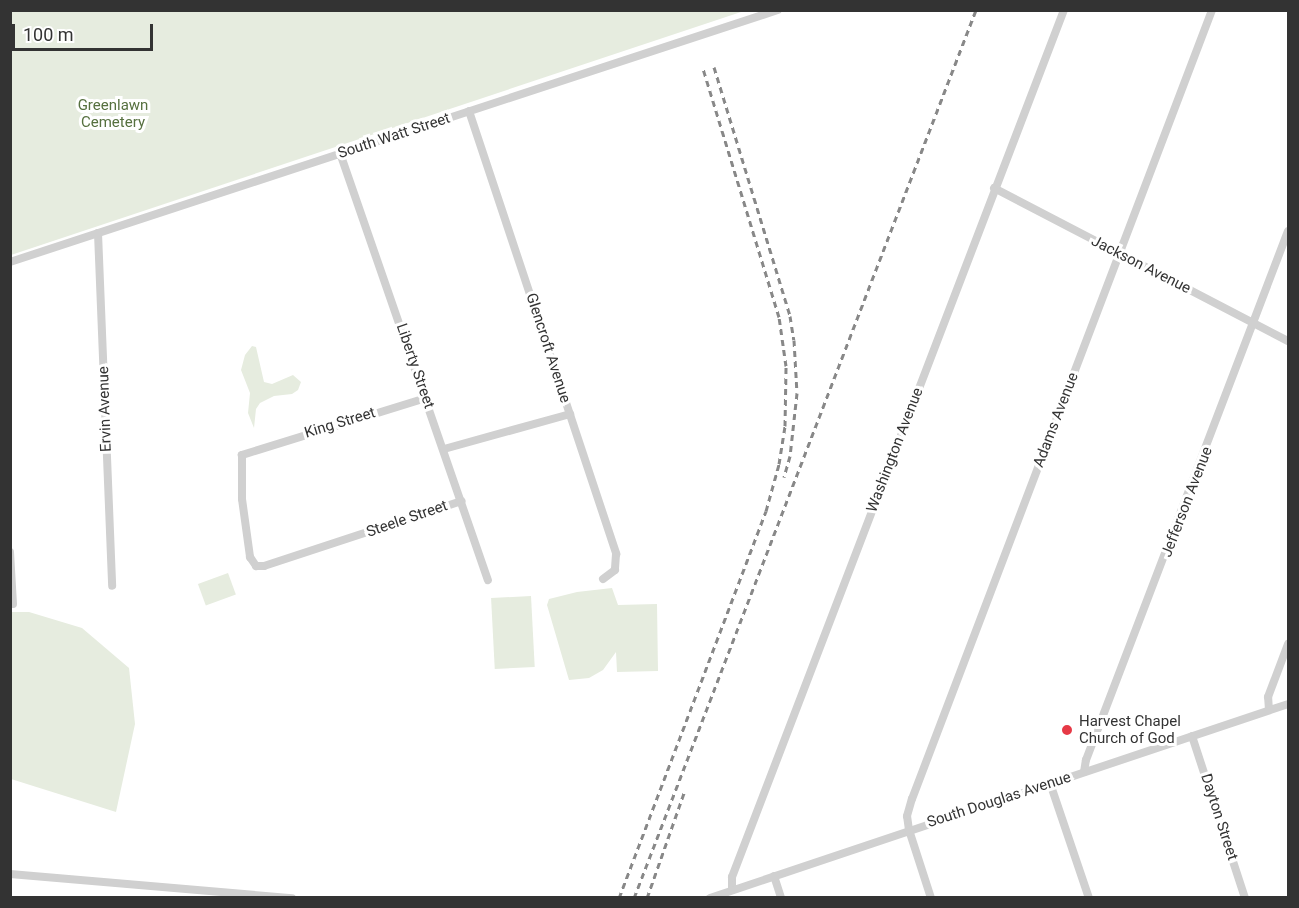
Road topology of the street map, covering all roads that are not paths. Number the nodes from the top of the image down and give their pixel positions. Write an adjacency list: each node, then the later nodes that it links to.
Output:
1 (778, 10): 4 (street, South Watt Street)
2 (1064, 10): 6 (street, Washington Avenue)
3 (1212, 10): 9 (street, Adams Avenue)
4 (469, 111): 5 (street, South Watt Street); 14 (street, Glencroft Avenue)
5 (340, 153): 8 (street, South Watt Street); 13 (street, Liberty Street)
6 (994, 188): 9 (street, Jackson Avenue); 32 (street, Washington Avenue)
7 (1288, 231): 11 (street, Jefferson Avenue)
8 (98, 233): 10 (street, South Watt Street); 21 (street, Ervin Avenue)
9 (1119, 255): 11 (street, Jackson Avenue); 29 (street, Adams Avenue)
10 (10, 262)
11 (1255, 323): 12 (street, Jackson Avenue); 27 (street, Jefferson Avenue)
12 (1288, 341)
13 (426, 398): 15 (street, King Street); 16 (street, Liberty Street)
14 (570, 414): 16 (street); 19 (street, Glencroft Avenue)
15 (254, 449): 17 (street, Steele Street)
16 (444, 449): 17 (street, Liberty Street)
17 (462, 501): 20 (street, Liberty Street)
18 (10, 552): 22 (street)
19 (603, 579)
20 (488, 580)
21 (112, 586)
22 (13, 604)
23 (1288, 644): 25 (street)
24 (1288, 704): 25 (street, South Douglas Avenue)
25 (1269, 710): 26 (street, South Douglas Avenue)
26 (1192, 736): 27 (street, South Douglas Avenue); 38 (street, Dayton Street)
27 (1084, 772): 28 (street, South Douglas Avenue)
28 (1050, 783): 29 (street, South Douglas Avenue); 37 (street)
29 (909, 830): 31 (street, South Douglas Avenue); 36 (street)
30 (10, 874): 33 (street)
31 (774, 876): 32 (street, South Douglas Avenue); 35 (street)
32 (732, 890): 34 (street, South Douglas Avenue)
33 (292, 897)
34 (711, 897)
35 (781, 897)
36 (932, 897)
37 (1089, 897)
38 (1245, 897)

